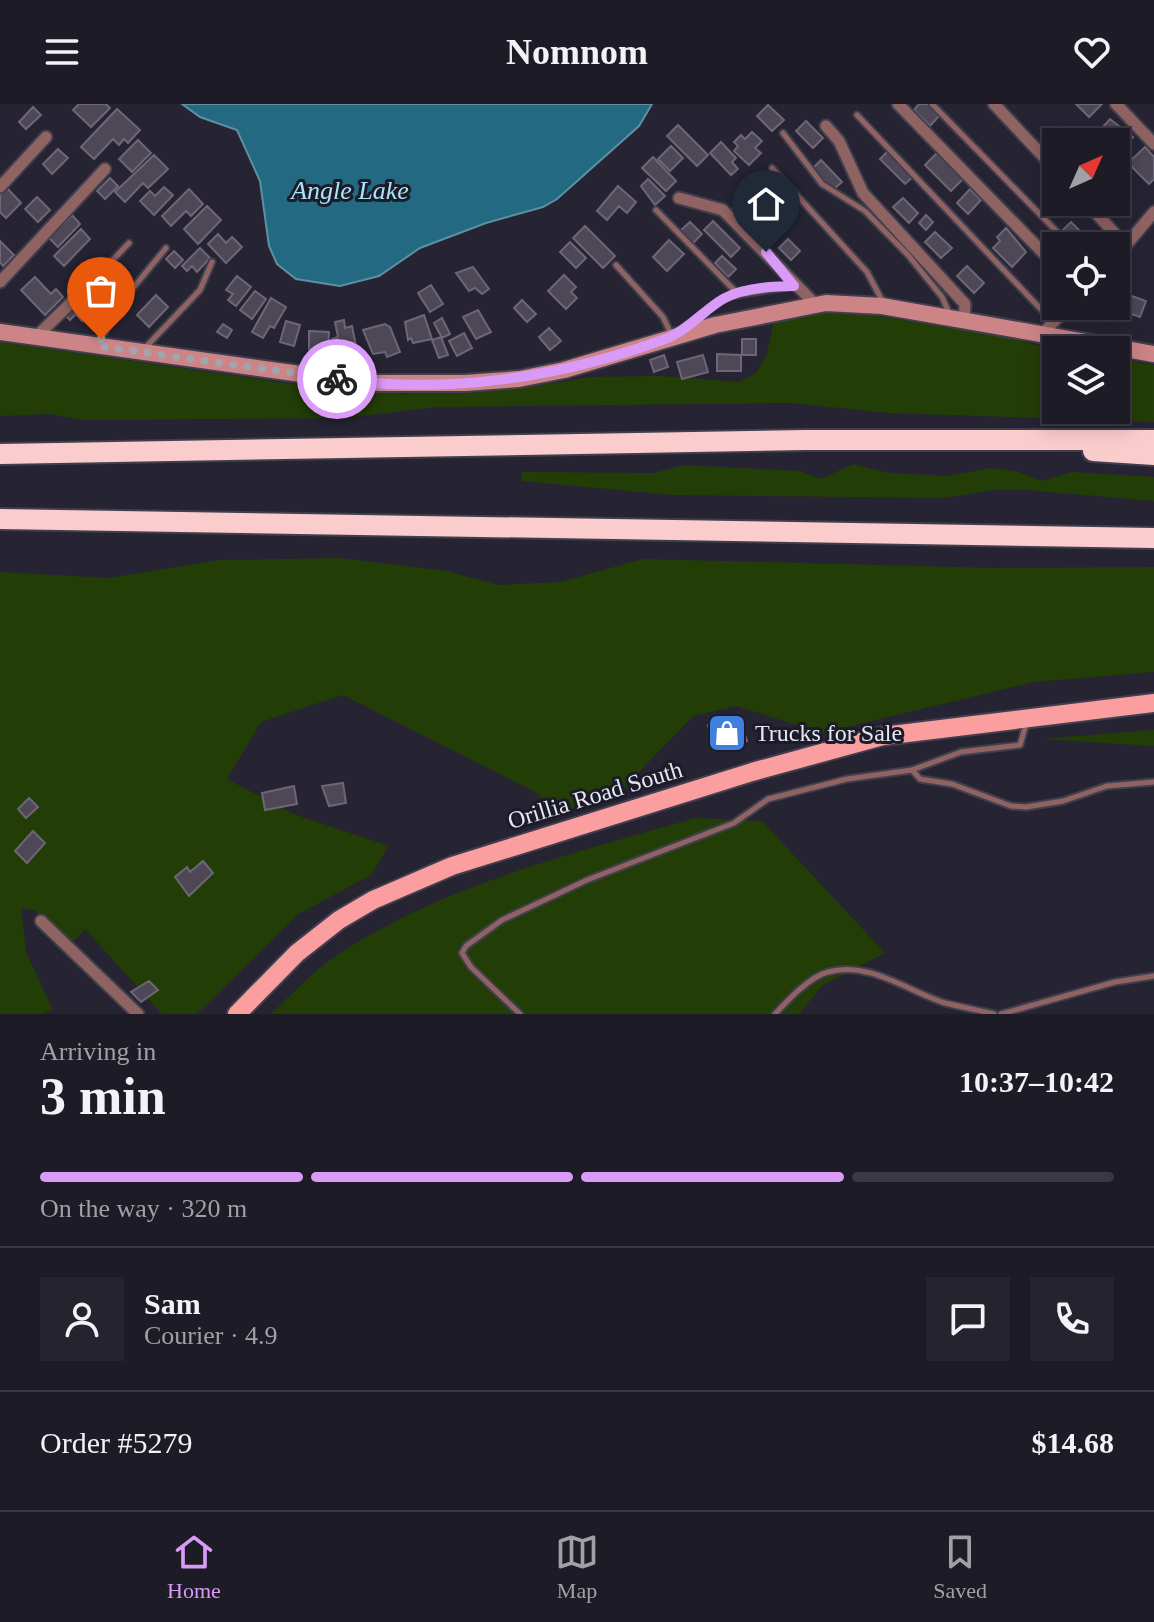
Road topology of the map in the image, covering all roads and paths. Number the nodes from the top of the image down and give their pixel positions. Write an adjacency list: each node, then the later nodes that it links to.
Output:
1 (898, 104): 23 (street)
2 (932, 104): 18 (lane)
3 (994, 104): 10 (street)
4 (1116, 104): 9 (street)
5 (857, 115): 34 (lane)
6 (826, 126): 33 (street)
7 (783, 133): 33 (lane)
8 (46, 137): 13 (street)
9 (1154, 144)
10 (1042, 155)
11 (772, 168): 31 (lane)
12 (105, 169): 26 (street)
13 (0, 187)
14 (679, 198): 28 (street)
15 (656, 210): 29 (lane)
16 (1154, 212): 20 (street)
17 (1099, 216): 19 (street)
18 (1057, 232)
19 (1113, 232)
20 (1130, 241)
21 (129, 243): 27 (lane)
22 (166, 248): 38 (lane)
23 (1042, 252)
24 (212, 262): 39 (lane)
25 (616, 265): 36 (lane)
26 (0, 282)
27 (90, 284): 37 (street)
28 (794, 286): 29 (lane); 30 (street)
29 (738, 294): 36 (lane)
30 (815, 304): 31 (main road); 36 (main road)
31 (886, 307): 33 (main road)
32 (1055, 320): 34 (street)
33 (958, 321): 34 (main road)
34 (1048, 327): 40 (main road)
35 (0, 332): 37 (main road)
36 (672, 336): 39 (main road)
37 (36, 337): 38 (main road)
38 (98, 346): 39 (main road)
39 (141, 352)
40 (1154, 354)
41 (958, 440): 42 (highway); 43 (highway); 44 (highway)
42 (1154, 440)
43 (0, 454)
44 (1154, 455)
45 (0, 519): 46 (highway)
46 (1154, 540)
47 (1154, 703): 48 (main road, Orillia Road South)
48 (1029, 716): 49 (lane); 54 (main road, Orillia Road South)
49 (912, 770): 50 (lane); 55 (lane)
50 (1154, 782)
51 (41, 921): 53 (street)
52 (1154, 976): 58 (lane)
53 (138, 1014)
54 (237, 1014)
55 (520, 1014)
56 (775, 1014): 57 (lane)
57 (994, 1014)
58 (1001, 1014)

